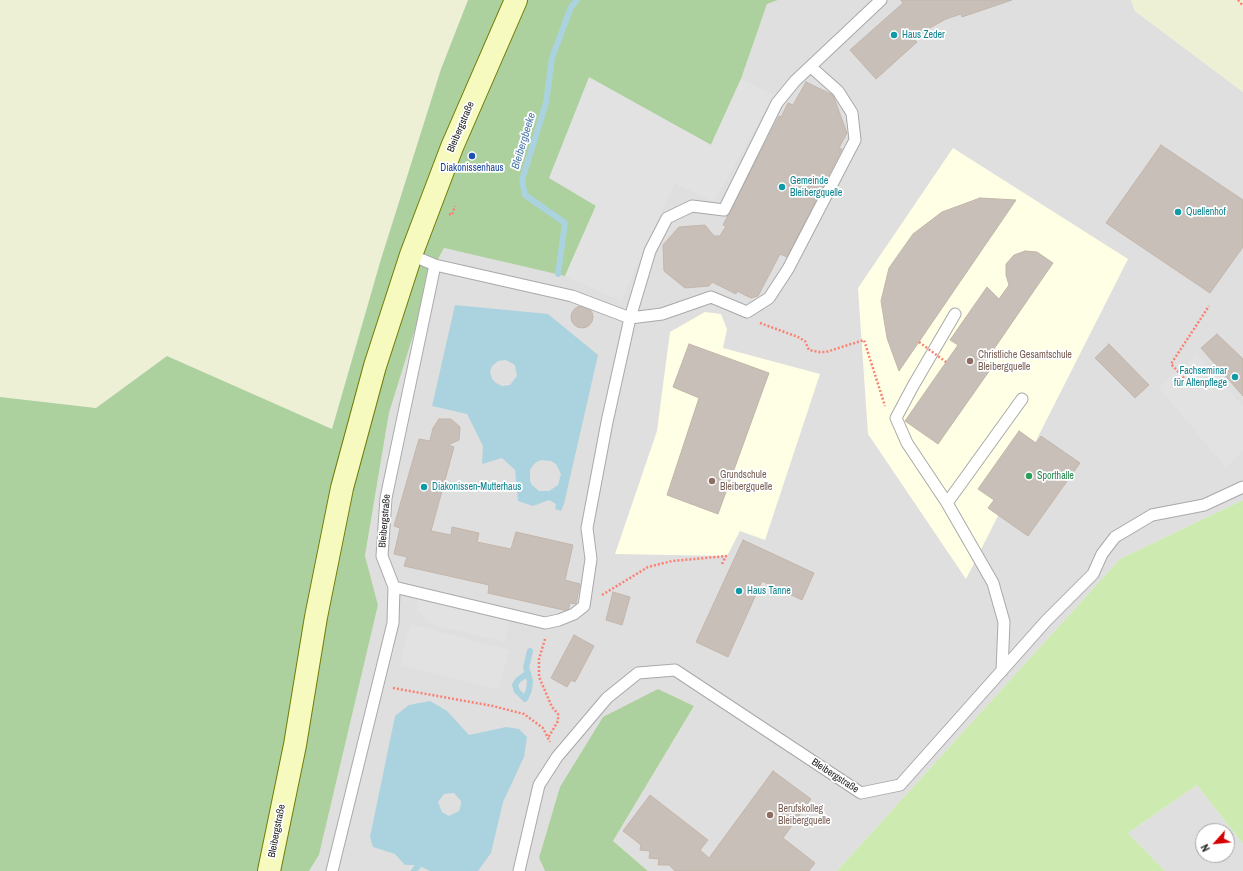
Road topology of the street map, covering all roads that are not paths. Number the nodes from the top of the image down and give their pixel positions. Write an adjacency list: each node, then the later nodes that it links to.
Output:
1 (516, 0): 4 (street, Bleibergstraße)
2 (881, 0): 3 (lane)
3 (811, 67): 7 (lane); 7 (lane)
4 (411, 255): 5 (lane); 13 (street, Bleibergstraße)
5 (435, 265): 7 (lane); 11 (lane, Bleibergstraße)
6 (955, 314): 10 (lane)
7 (630, 318): 11 (lane)
8 (1022, 399): 10 (lane)
9 (1243, 487): 12 (lane, Bleibergstraße)
10 (947, 503): 12 (lane)
11 (394, 587): 14 (lane, Bleibergstraße)
12 (1002, 671): 15 (lane, Bleibergstraße)
13 (269, 871)
14 (332, 871)
15 (519, 871)

